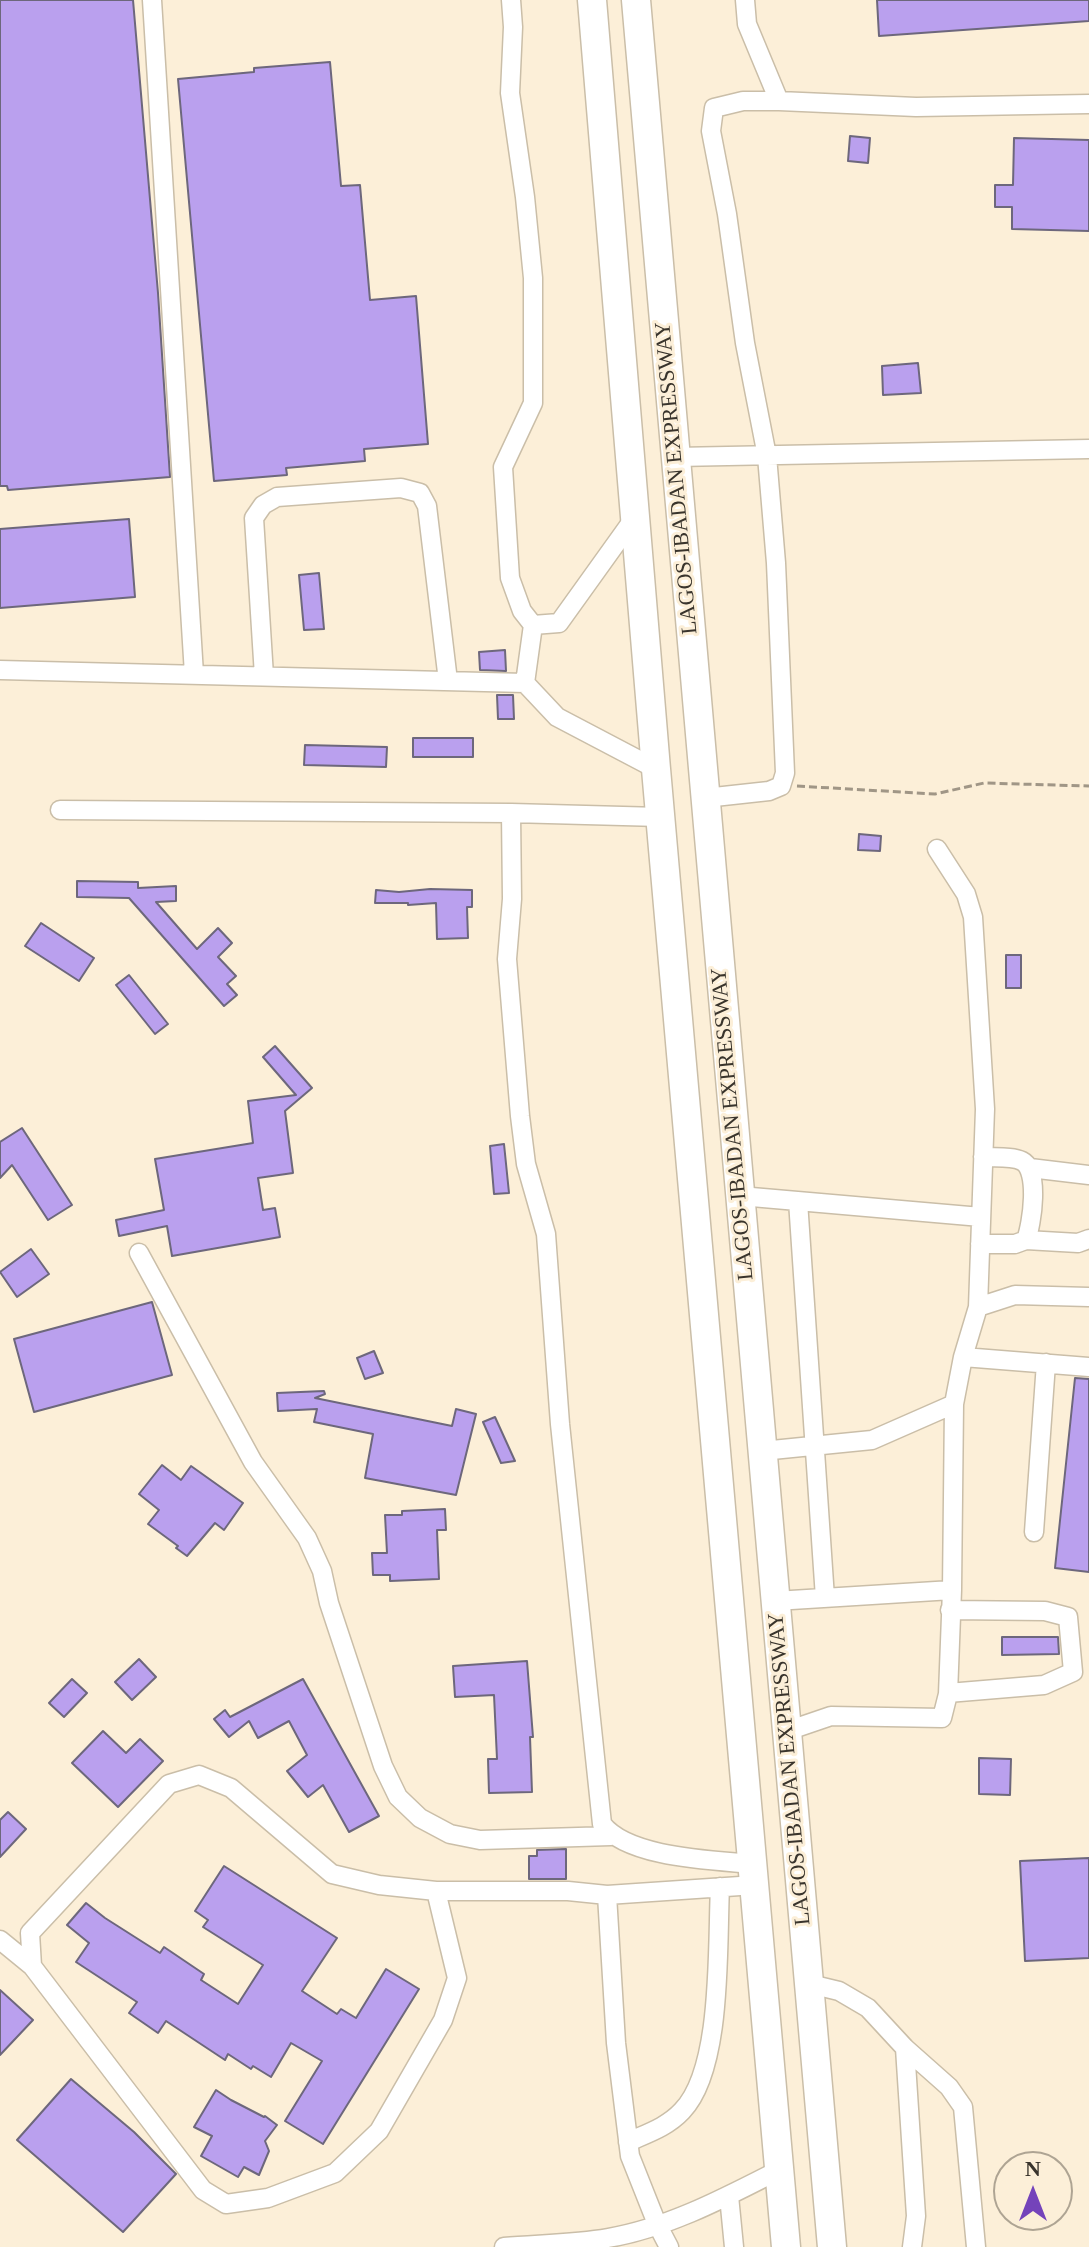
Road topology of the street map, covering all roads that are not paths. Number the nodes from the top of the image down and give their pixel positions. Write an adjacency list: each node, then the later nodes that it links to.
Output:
1 (152, 0): 14 (street)
2 (511, 0): 12 (street)
3 (592, 0): 11 (highway, LAGOS-IBADAN EXPRESSWAY)
4 (636, 0): 10 (highway, LAGOS-IBADAN EXPRESSWAY)
5 (745, 0): 6 (street)
6 (779, 101): 7 (street); 9 (street)
7 (1089, 104)
8 (1089, 449): 9 (street)
9 (767, 456): 10 (street); 19 (street)
10 (676, 457): 19 (highway, LAGOS-IBADAN EXPRESSWAY)
11 (635, 517): 12 (street); 18 (highway, LAGOS-IBADAN EXPRESSWAY)
12 (533, 625): 17 (street)
13 (0, 670): 14 (street)
14 (194, 674): 15 (street)
15 (264, 676): 16 (street); 16 (street)
16 (448, 681): 17 (street)
17 (525, 683): 18 (street)
18 (656, 769): 22 (highway, LAGOS-IBADAN EXPRESSWAY)
19 (705, 798): 27 (highway, LAGOS-IBADAN EXPRESSWAY)
20 (60, 810): 21 (street)
21 (511, 813): 22 (street); 49 (street)
22 (660, 817): 50 (highway, LAGOS-IBADAN EXPRESSWAY)
23 (937, 849): 24 (street)
24 (983, 1157): 25 (street); 29 (street)
25 (1030, 1168): 26 (street); 31 (street)
26 (1089, 1175)
27 (740, 1196): 28 (street); 41 (highway, LAGOS-IBADAN EXPRESSWAY)
28 (798, 1201): 29 (street); 40 (street)
29 (981, 1217): 32 (street)
30 (1089, 1239): 31 (street)
31 (1026, 1240): 32 (street)
32 (980, 1244): 35 (street)
33 (139, 1253): 49 (street)
34 (1089, 1297): 35 (street)
35 (978, 1307): 36 (street)
36 (963, 1357): 37 (street); 39 (street)
37 (1046, 1363): 38 (street); 42 (street)
38 (1089, 1367)
39 (954, 1404): 40 (street); 43 (street)
40 (814, 1447): 41 (street); 44 (street)
41 (762, 1451): 45 (highway, LAGOS-IBADAN EXPRESSWAY)
42 (1034, 1532)
43 (952, 1590): 44 (street); 46 (street)
44 (825, 1598): 45 (street)
45 (775, 1601): 48 (highway, LAGOS-IBADAN EXPRESSWAY)
46 (950, 1610): 47 (street); 47 (street)
47 (948, 1693): 48 (street)
48 (787, 1731): 56 (highway, LAGOS-IBADAN EXPRESSWAY)
49 (611, 1836): 50 (street)
50 (754, 1874): 51 (street); 59 (highway, LAGOS-IBADAN EXPRESSWAY)
51 (720, 1887): 53 (street); 58 (street)
52 (436, 1891): 53 (street); 55 (street); 55 (street)
53 (607, 1895): 58 (street)
54 (0, 1940): 55 (street)
55 (32, 1966)
56 (810, 1984): 57 (street); 66 (highway, LAGOS-IBADAN EXPRESSWAY)
57 (905, 2048): 67 (street); 68 (street)
58 (628, 2142): 61 (street)
59 (779, 2170): 60 (street); 65 (highway, LAGOS-IBADAN EXPRESSWAY)
60 (729, 2196): 61 (street); 64 (street)
61 (657, 2224): 62 (street); 63 (street)
62 (504, 2247)
63 (669, 2247)
64 (734, 2247)
65 (786, 2247)
66 (832, 2247)
67 (912, 2247)
68 (976, 2247)

